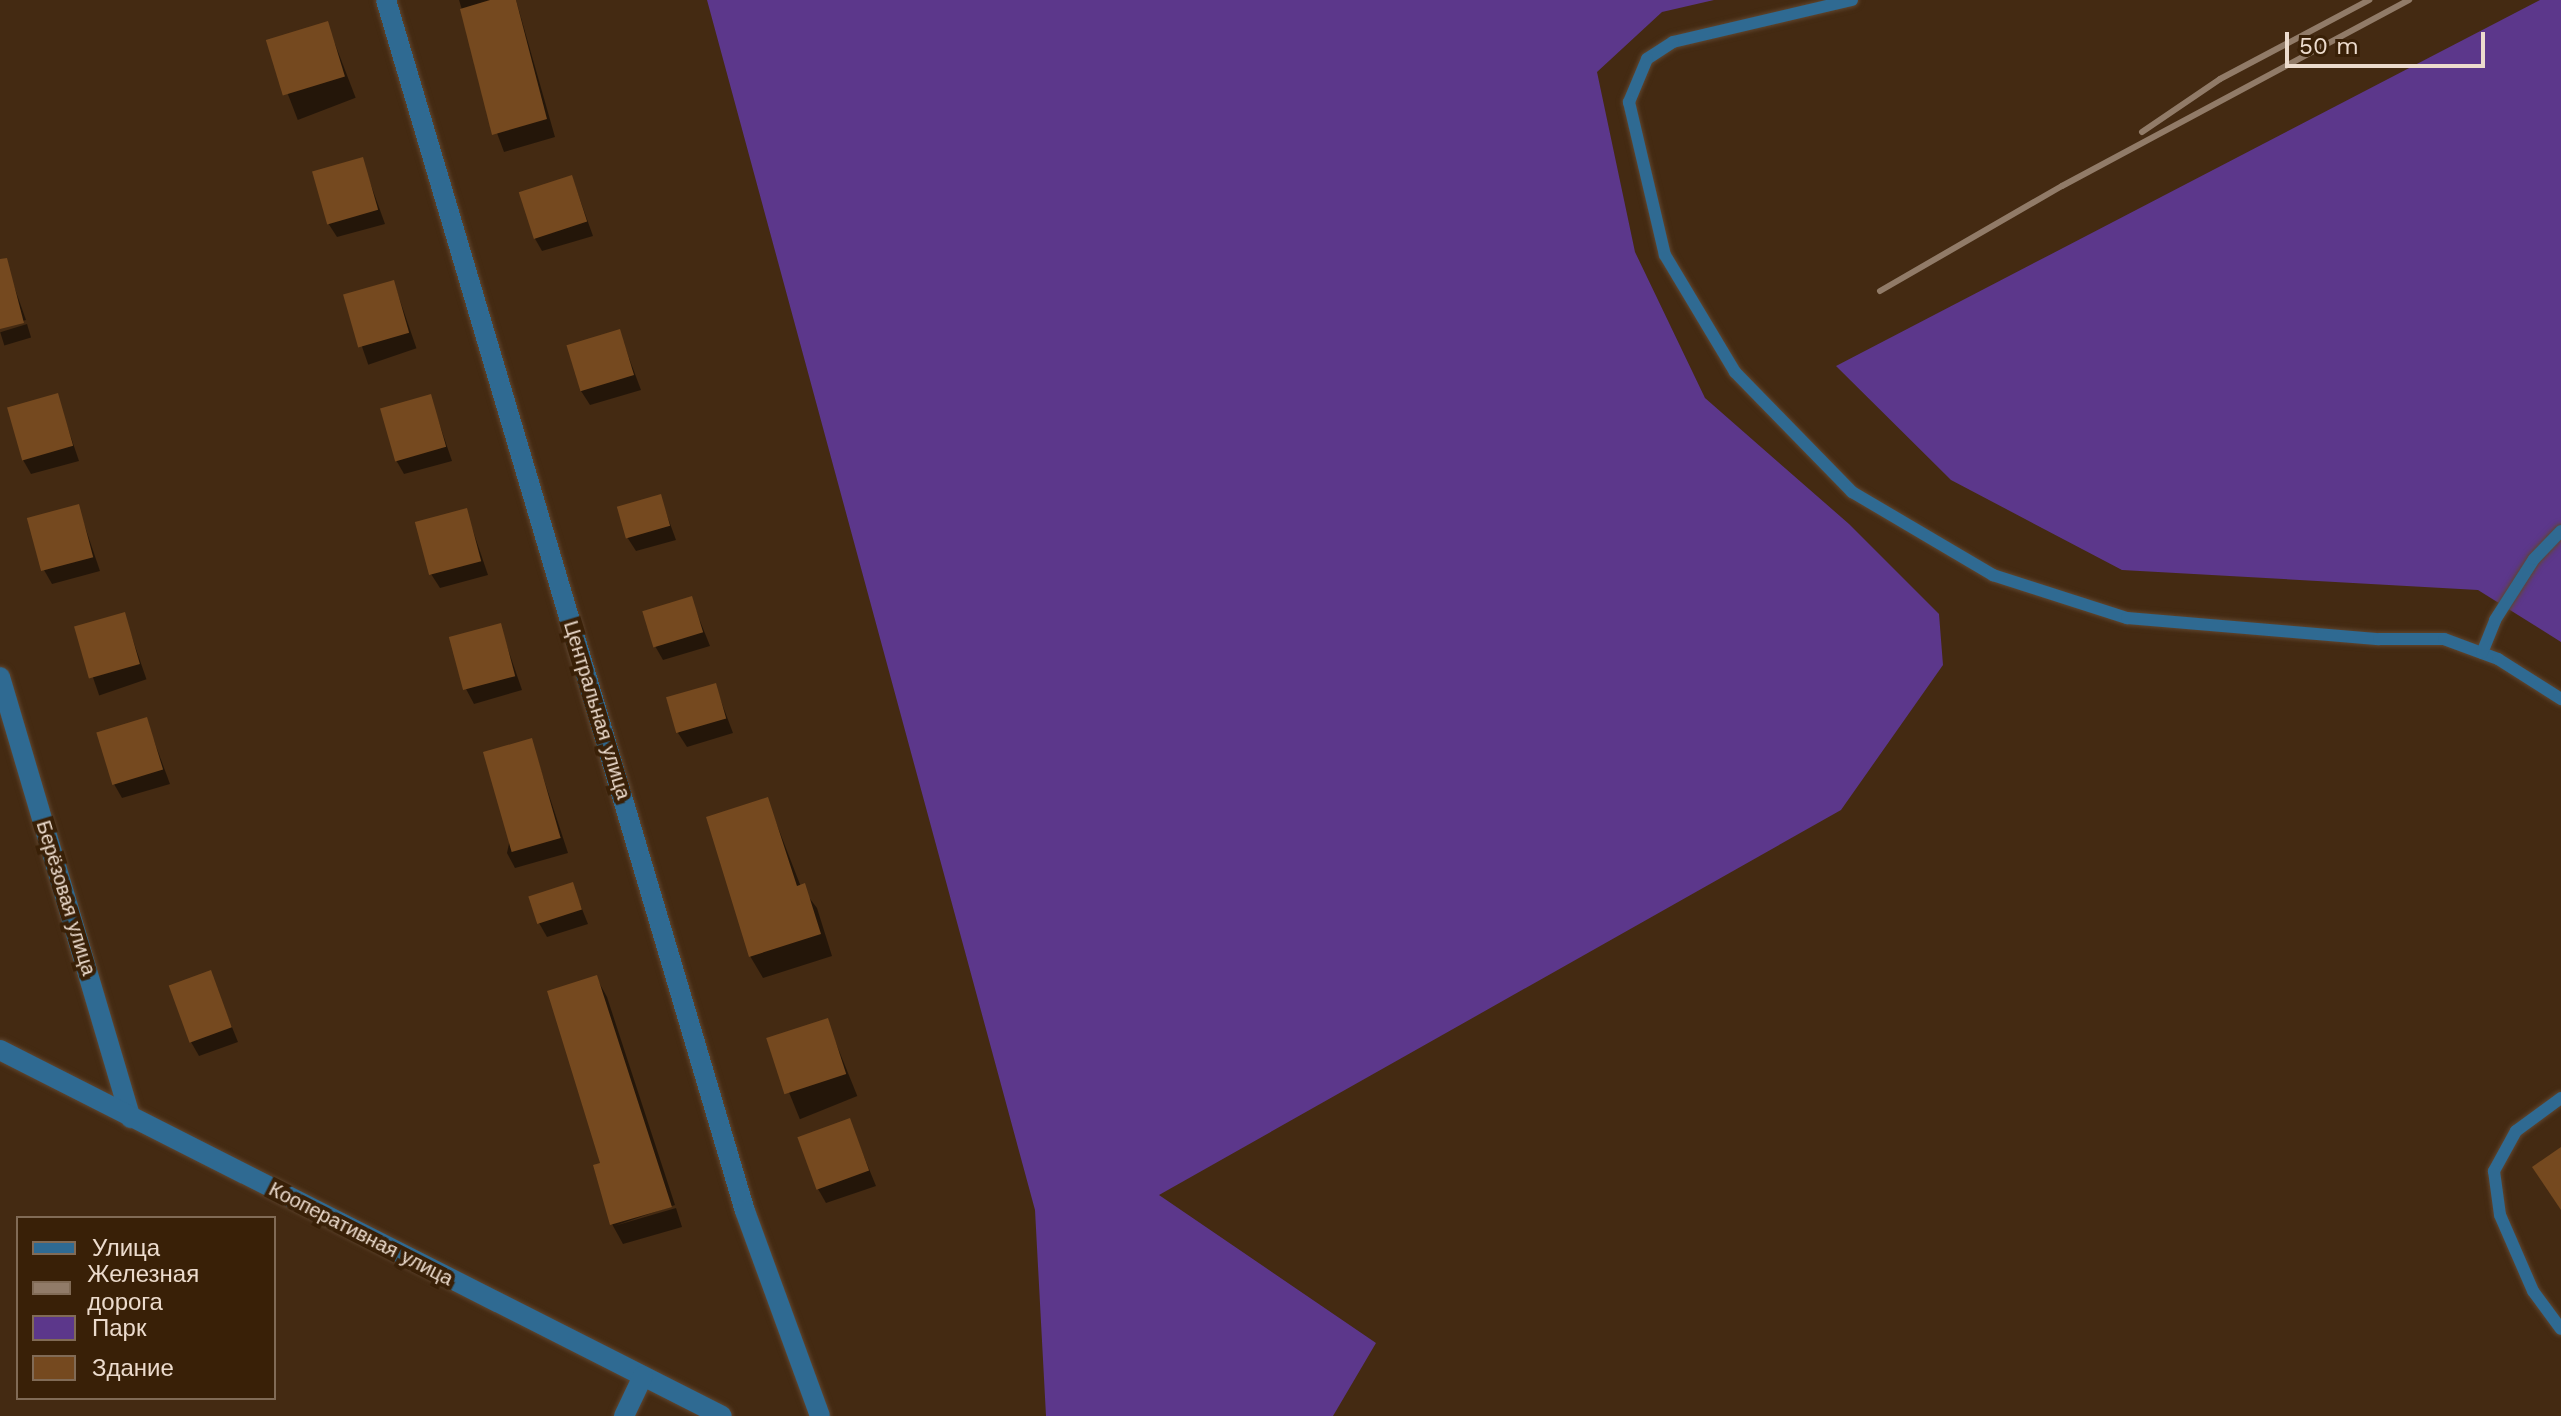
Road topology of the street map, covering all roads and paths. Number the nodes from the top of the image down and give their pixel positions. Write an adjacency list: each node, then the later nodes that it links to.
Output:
1 (386, 0): 14 (street, Центральная улица)
2 (1852, 0): 4 (lane)
3 (2561, 531): 4 (lane)
4 (2482, 653): 6 (lane)
5 (0, 677): 9 (street, Берёзовая улица)
6 (2561, 699)
7 (0, 1050): 9 (street, Кооперативная улица)
8 (2561, 1098): 10 (lane)
9 (131, 1118): 11 (street, Кооперативная улица)
10 (2561, 1329)
11 (643, 1376): 12 (street); 13 (street, Кооперативная улица)
12 (624, 1416)
13 (722, 1416)
14 (820, 1416)

